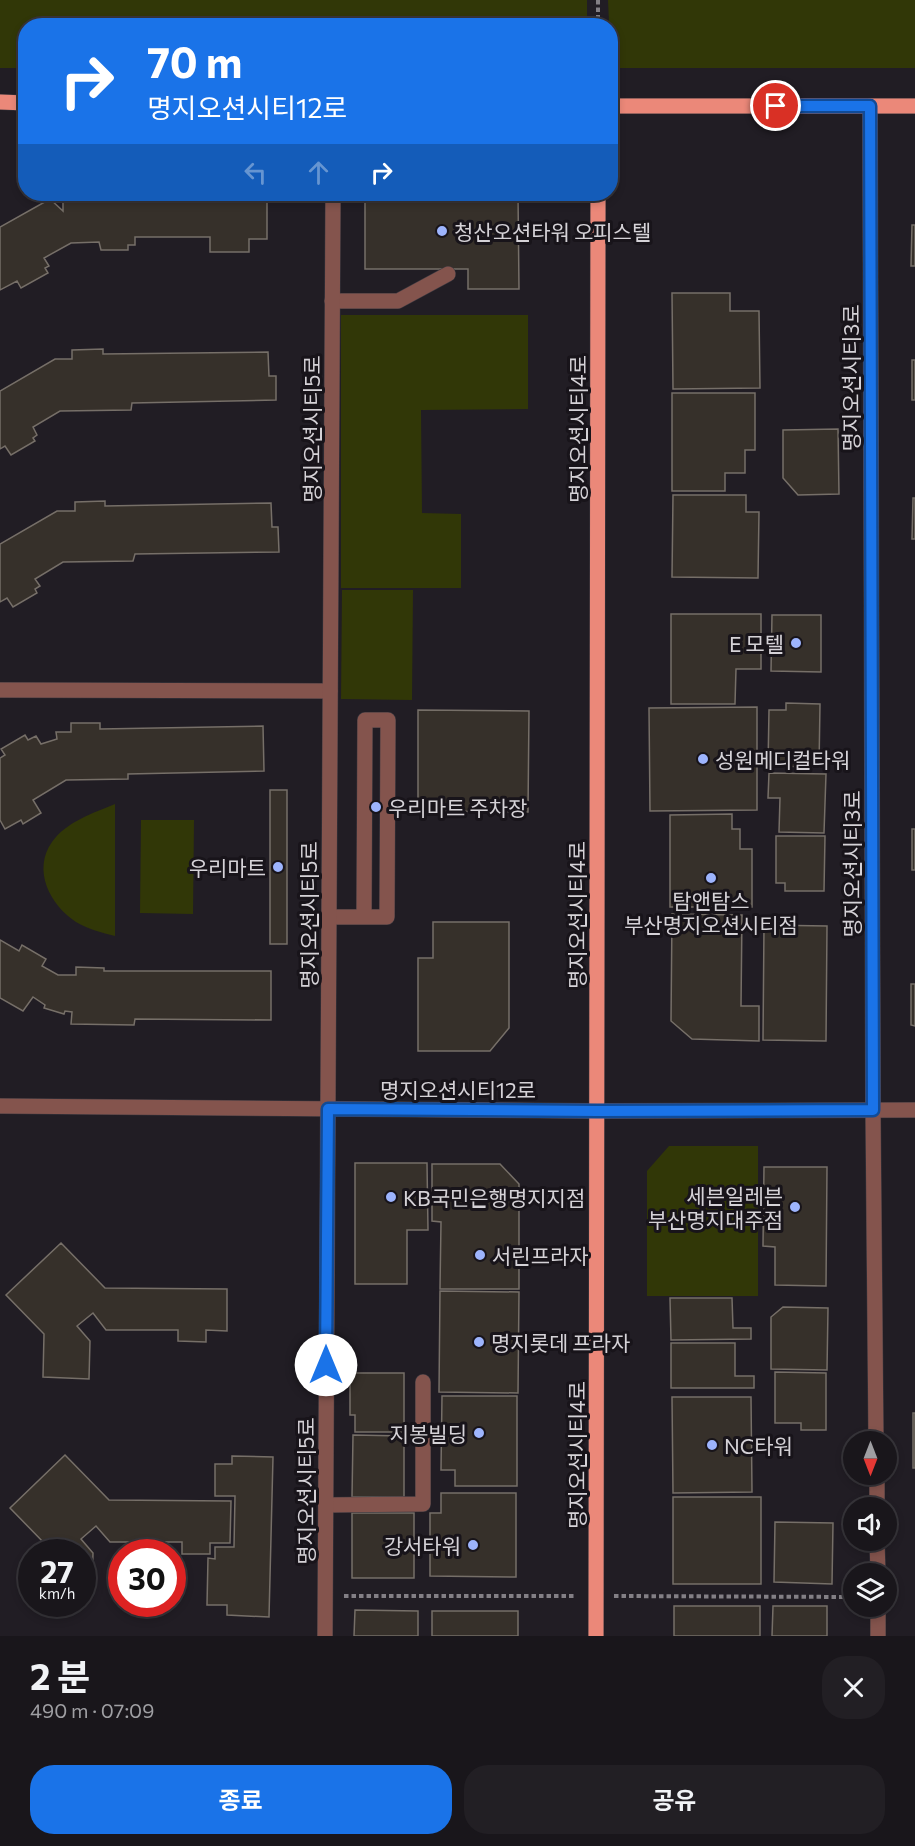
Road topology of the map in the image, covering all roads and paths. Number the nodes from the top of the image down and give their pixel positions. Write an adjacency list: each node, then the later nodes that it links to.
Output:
1 (598, 0): 2 (path)
2 (598, 18)
3 (0, 102): 4 (main road)
4 (18, 103)
5 (618, 106): 6 (main road)
6 (870, 106): 7 (main road); 18 (street, 명지오션시티3로)
7 (915, 106)
8 (333, 201): 11 (street, 명지오션시티5로)
9 (598, 201): 20 (main road, 명지오션시티4로)
10 (448, 274): 11 (street)
11 (332, 302): 13 (street, 명지오션시티5로)
12 (0, 690): 13 (street)
13 (330, 692): 14 (street, 명지오션시티5로)
14 (329, 917): 15 (street); 17 (street, 명지오션시티5로)
15 (364, 917): 15 (street)
16 (0, 1106): 17 (street, 명지오션시티12로)
17 (328, 1109): 20 (street, 명지오션시티12로); 23 (street, 명지오션시티5로)
18 (873, 1110): 19 (street, 명지오션시티12로); 20 (street, 명지오션시티12로); 22 (street, 명지오션시티3로)
19 (915, 1110)
20 (597, 1111): 25 (main road, 명지오션시티4로)
21 (423, 1382): 23 (street)
22 (876, 1431)
23 (326, 1505): 24 (street, 명지오션시티5로)
24 (325, 1595): 25 (path); 28 (street, 명지오션시티5로)
25 (596, 1596): 26 (path); 29 (main road, 명지오션시티4로)
26 (843, 1598)
27 (878, 1617): 30 (street)
28 (325, 1636)
29 (596, 1636)
30 (878, 1636)

